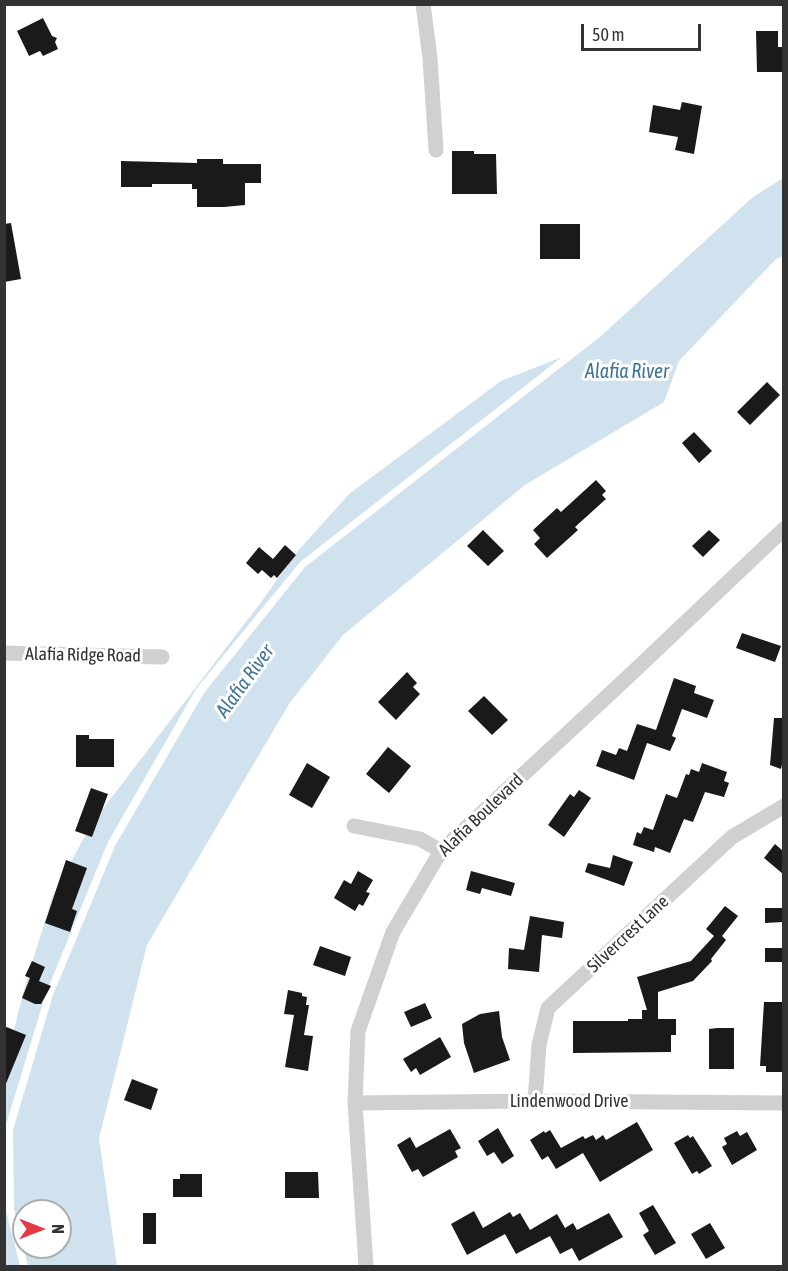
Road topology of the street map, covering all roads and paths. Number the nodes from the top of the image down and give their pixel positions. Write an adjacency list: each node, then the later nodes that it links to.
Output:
1 (423, 4): 2 (street)
2 (436, 150)
3 (783, 529): 8 (street, Alafia Boulevard)
4 (4, 653): 5 (street, Alafia Ridge Road)
5 (162, 657)
6 (783, 806): 9 (street, Silvercrest Lane)
7 (354, 826): 8 (street)
8 (441, 850): 11 (street, Alafia Boulevard)
9 (536, 1101): 10 (street, Lindenwood Drive); 11 (street, Lindenwood Drive)
10 (783, 1102)
11 (355, 1103): 12 (street, Alafia Boulevard)
12 (366, 1266)

